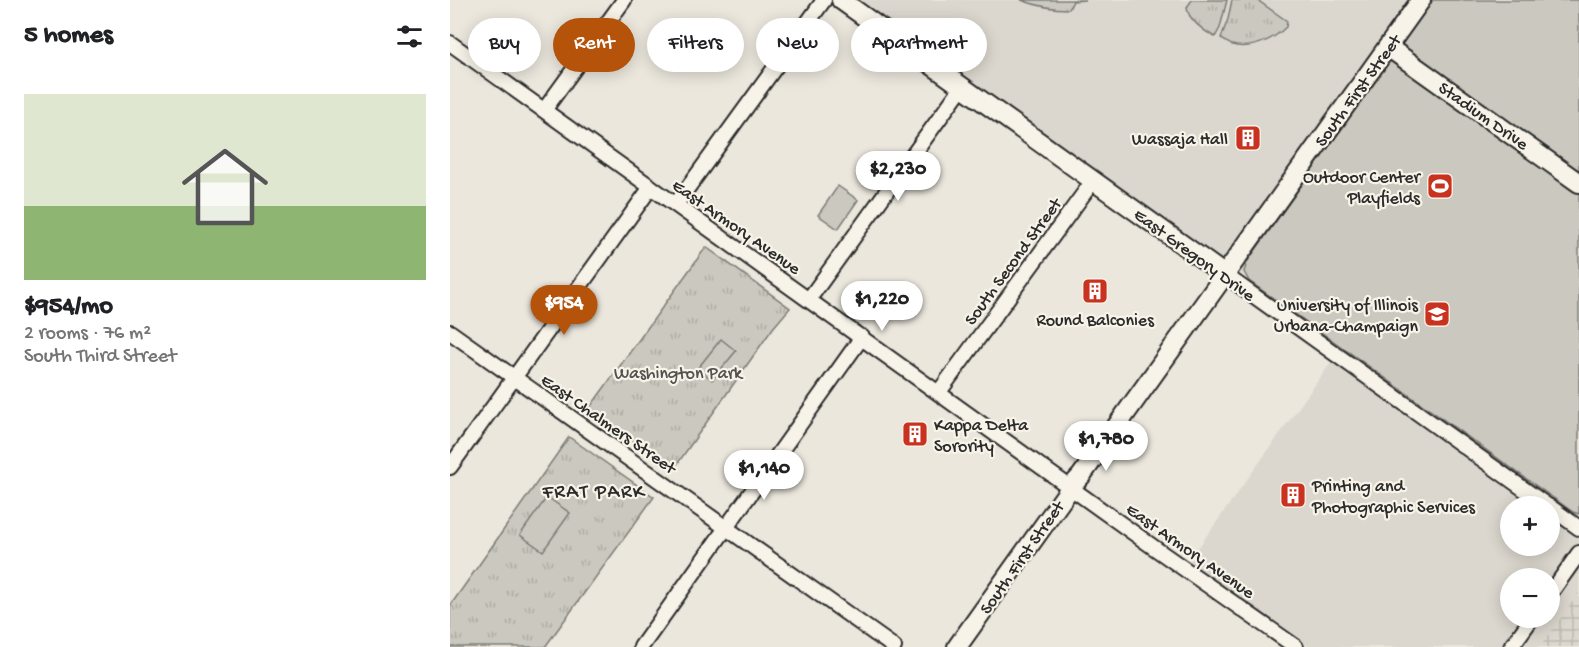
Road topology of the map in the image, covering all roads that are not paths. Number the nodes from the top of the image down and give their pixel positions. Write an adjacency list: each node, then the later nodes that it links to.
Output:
1 (624, 0): 8 (street)
2 (824, 0): 12 (street)
3 (841, 0): 7 (street, East Gregory Drive)
4 (1421, 0): 6 (street, South First Street)
5 (450, 43): 8 (street, East Armory Avenue)
6 (1388, 47): 10 (street, Stadium Drive); 13 (street, South First Street)
7 (962, 87): 9 (street, East Gregory Drive); 14 (street)
8 (544, 109): 11 (street, East Armory Avenue)
9 (1093, 181): 13 (street, East Gregory Drive); 18 (street, South Second Street)
10 (1579, 183)
11 (651, 187): 12 (street, East Armory Avenue); 17 (street)
12 (676, 204): 14 (street, East Armory Avenue)
13 (1225, 275): 20 (street, South First Street); 21 (street, East Gregory Drive)
14 (809, 299): 16 (street, East Armory Avenue)
15 (450, 332): 17 (street, East Chalmers Street)
16 (862, 337): 18 (street, East Armory Avenue); 23 (street)
17 (514, 378): 19 (street); 23 (street, East Chalmers Street)
18 (939, 392): 20 (street, East Armory Avenue)
19 (450, 467)
20 (1071, 487): 28 (street, East Armory Avenue); 31 (street, South First Street)
21 (1534, 496)
22 (1560, 515): 24 (street, East Gregory Drive)
23 (726, 528): 29 (street); 30 (street, East Chalmers Street)
24 (1579, 528)
25 (1579, 553): 26 (street)
26 (1560, 580)
27 (1525, 628): 34 (street)
28 (1279, 635): 32 (street); 33 (street, East Armory Avenue)
29 (641, 647)
30 (894, 647)
31 (957, 647)
32 (1271, 647)
33 (1296, 647)
34 (1511, 647)

